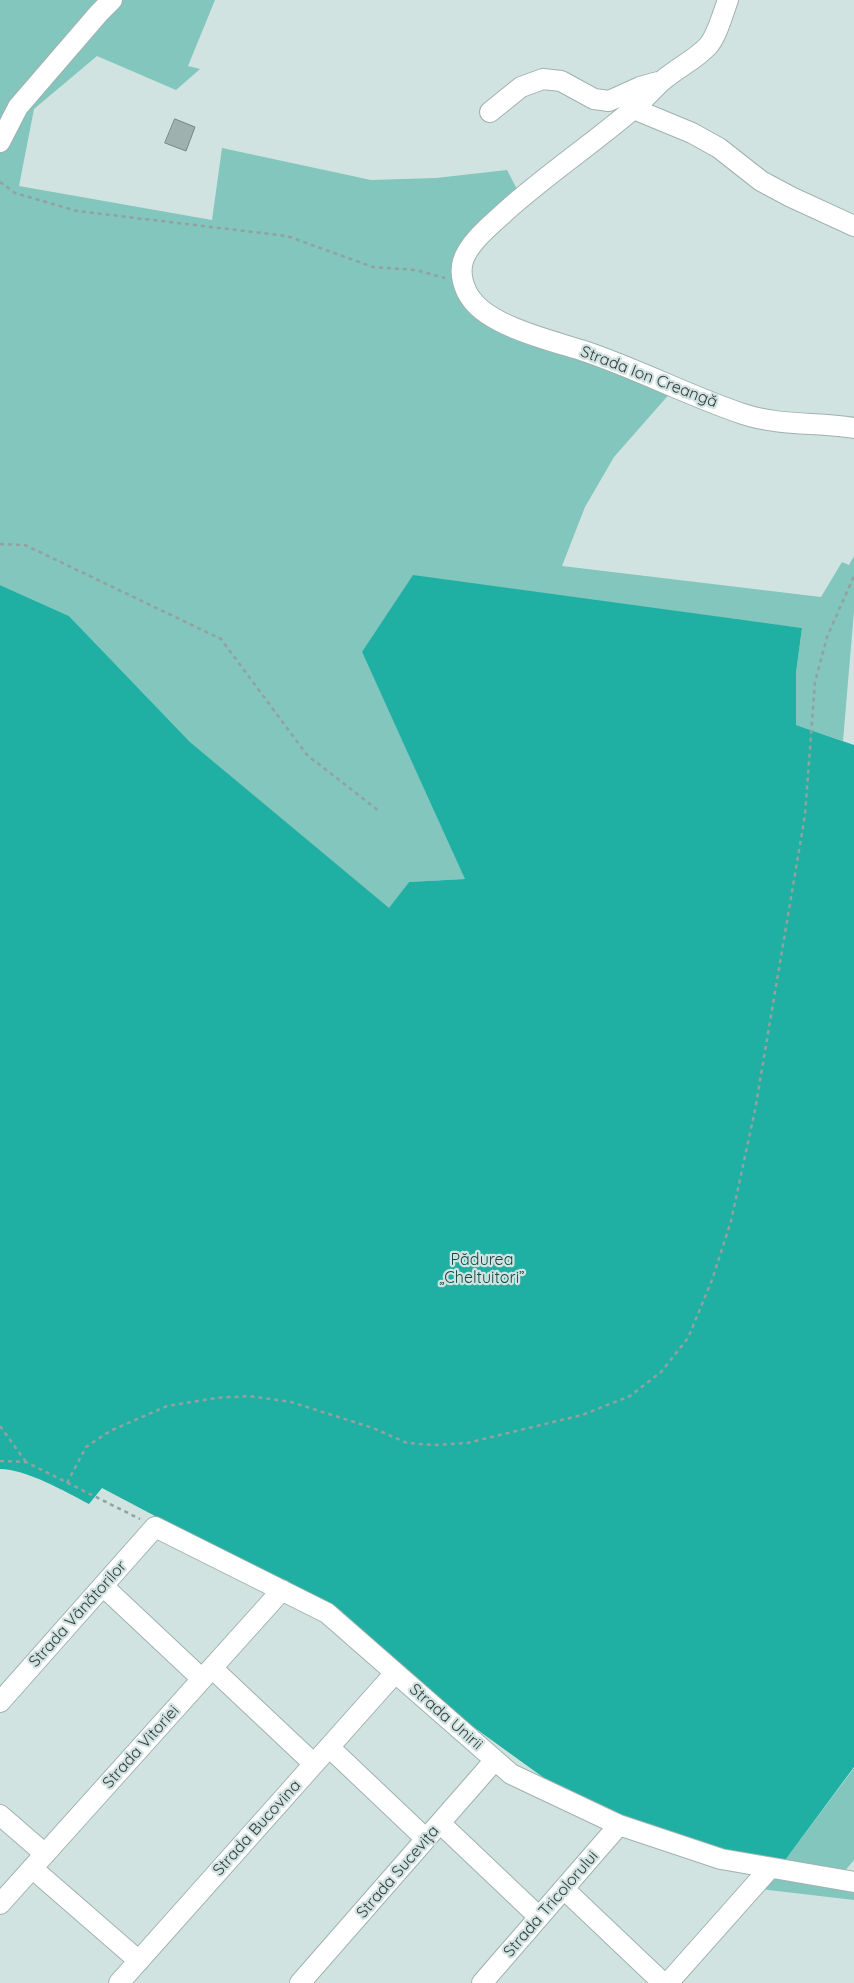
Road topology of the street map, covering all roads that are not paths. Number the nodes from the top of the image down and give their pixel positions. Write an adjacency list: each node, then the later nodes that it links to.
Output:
1 (112, 0): 6 (street)
2 (728, 0): 3 (street)
3 (662, 81): 4 (street); 5 (street)
4 (634, 109): 7 (street); 8 (street, Strada Ion Creangă)
5 (490, 112)
6 (0, 142)
7 (854, 226)
8 (854, 428)
9 (155, 1527): 10 (street, Strada Vânătorilor); 11 (street, Strada Unirii)
10 (103, 1586): 13 (street); 14 (street, Strada Vânătorilor)
11 (282, 1590): 12 (street, Strada Unirii); 13 (street, Strada Vitoriei)
12 (395, 1673): 15 (street, Strada Bucovina); 16 (street, Strada Unirii)
13 (207, 1674): 17 (street); 22 (street, Strada Vitoriei)
14 (0, 1702)
15 (330, 1747): 17 (street, Strada Bucovina); 21 (street)
16 (496, 1760): 19 (street, Strada Sucevița); 20 (street, Strada Unirii)
17 (314, 1764): 28 (street, Strada Bucovina)
18 (0, 1815): 22 (street)
19 (440, 1823): 21 (street, Strada Sucevița); 27 (street)
20 (619, 1825): 23 (street, Strada Unirii); 25 (street, Strada Tricolorului)
21 (426, 1839): 29 (street, Strada Sucevița)
22 (39, 1861): 26 (street, Strada Vitoriei); 28 (street)
23 (770, 1868): 24 (street, Strada Unirii); 32 (street)
24 (854, 1882)
25 (564, 1889): 27 (street, Strada Tricolorului); 31 (street)
26 (0, 1904)
27 (539, 1917): 30 (street, Strada Tricolorului)
28 (131, 1975)
29 (300, 1983)
30 (482, 1983)
31 (663, 1983)
32 (668, 1983)

